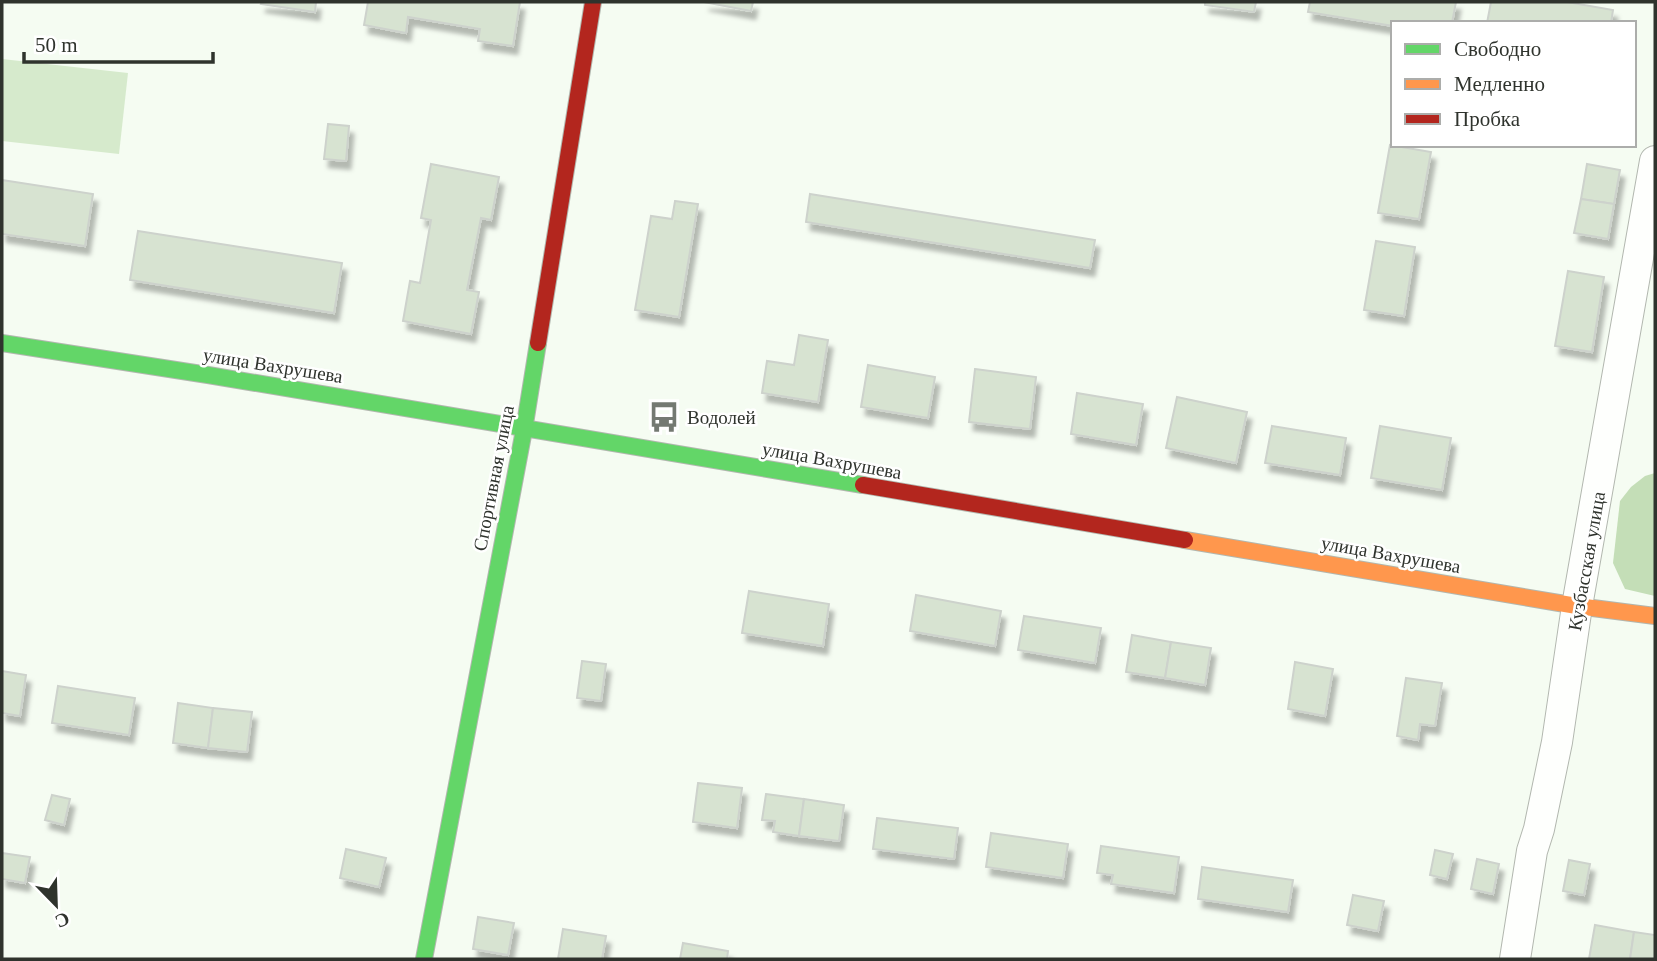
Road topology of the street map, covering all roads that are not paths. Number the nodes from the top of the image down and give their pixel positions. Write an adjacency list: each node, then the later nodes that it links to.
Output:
1 (593, 2): 4 (main road, Спортивная улица)
2 (1655, 161): 5 (street, Кузбасская улица)
3 (2, 343): 4 (main road, улица Вахрушева)
4 (524, 430): 5 (main road, улица Вахрушева); 7 (main road, Спортивная улица)
5 (1577, 606): 6 (main road, улица Вахрушева); 8 (street, Кузбасская улица)
6 (1655, 616)
7 (424, 959)
8 (1515, 959)

